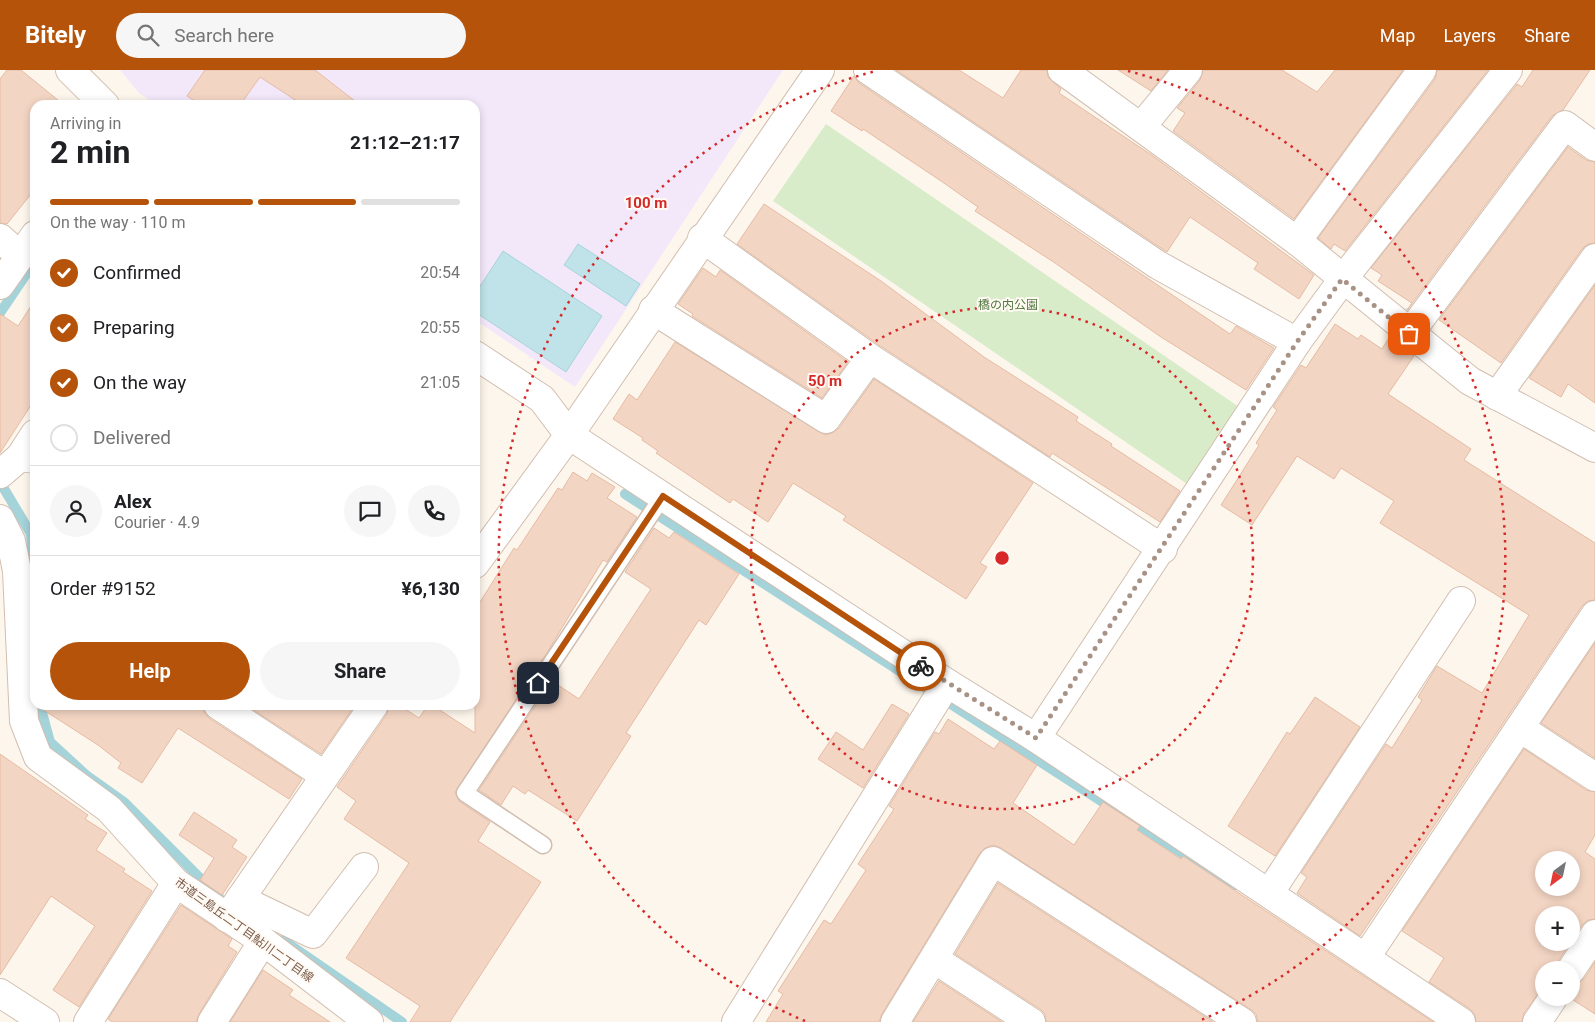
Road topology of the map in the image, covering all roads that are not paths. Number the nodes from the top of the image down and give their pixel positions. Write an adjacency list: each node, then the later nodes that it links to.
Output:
1 (70, 70): 8 (street)
2 (820, 70): 12 (street)
3 (868, 70): 20 (street)
4 (1062, 70): 9 (street)
5 (1188, 70): 9 (street)
6 (1422, 70): 13 (street)
7 (1508, 70): 16 (street)
8 (100, 100)
9 (1141, 127): 13 (street)
10 (1595, 147): 19 (street)
11 (0, 238): 14 (street)
12 (702, 238): 18 (street); 22 (street)
13 (1297, 240): 16 (street)
14 (27, 245): 17 (street)
15 (1595, 258): 23 (street)
16 (1342, 279): 19 (street); 20 (street)
17 (0, 285)
18 (653, 310): 22 (street); 24 (street)
19 (1409, 334): 23 (street)
20 (1297, 342): 30 (street)
21 (480, 358): 24 (street)
22 (870, 358): 30 (street)
23 (1497, 396): 26 (street)
24 (569, 435): 28 (street); 31 (street)
25 (30, 443): 27 (street)
26 (1595, 448)
27 (18, 463)
28 (663, 496): 35 (street); 42 (lane)
29 (0, 518): 32 (street, 市道三島丘二丁目鮎川二丁目線)
30 (1163, 549): 39 (street)
31 (480, 557)
32 (26, 577): 44 (street, 市道三島丘二丁目鮎川二丁目線)
33 (1461, 601): 45 (street)
34 (1595, 615): 38 (street)
35 (947, 683): 39 (street); 58 (street)
36 (226, 710): 40 (street)
37 (370, 710): 40 (street)
38 (1520, 728): 41 (street); 49 (street)
39 (1036, 738): 45 (street)
40 (324, 775): 46 (street)
41 (1595, 777)
42 (543, 845)
43 (364, 867): 46 (street)
44 (176, 883): 46 (street, 市道三島丘二丁目鮎川二丁目線); 55 (street)
45 (1270, 892): 49 (street)
46 (233, 908): 48 (street, 市道三島丘二丁目鮎川二丁目線)
47 (1595, 934): 51 (street)
48 (263, 941): 56 (street); 57 (street, 市道三島丘二丁目鮎川二丁目線)
49 (1366, 957): 62 (street)
50 (934, 959): 59 (street); 60 (street); 61 (street)
51 (1577, 961)
52 (0, 993): 54 (street)
53 (1548, 1006): 63 (street)
54 (45, 1022)
55 (88, 1022)
56 (212, 1022)
57 (369, 1022)
58 (736, 1022)
59 (895, 1022)
60 (1031, 1022)
61 (1242, 1022)
62 (1461, 1022)
63 (1537, 1022)

